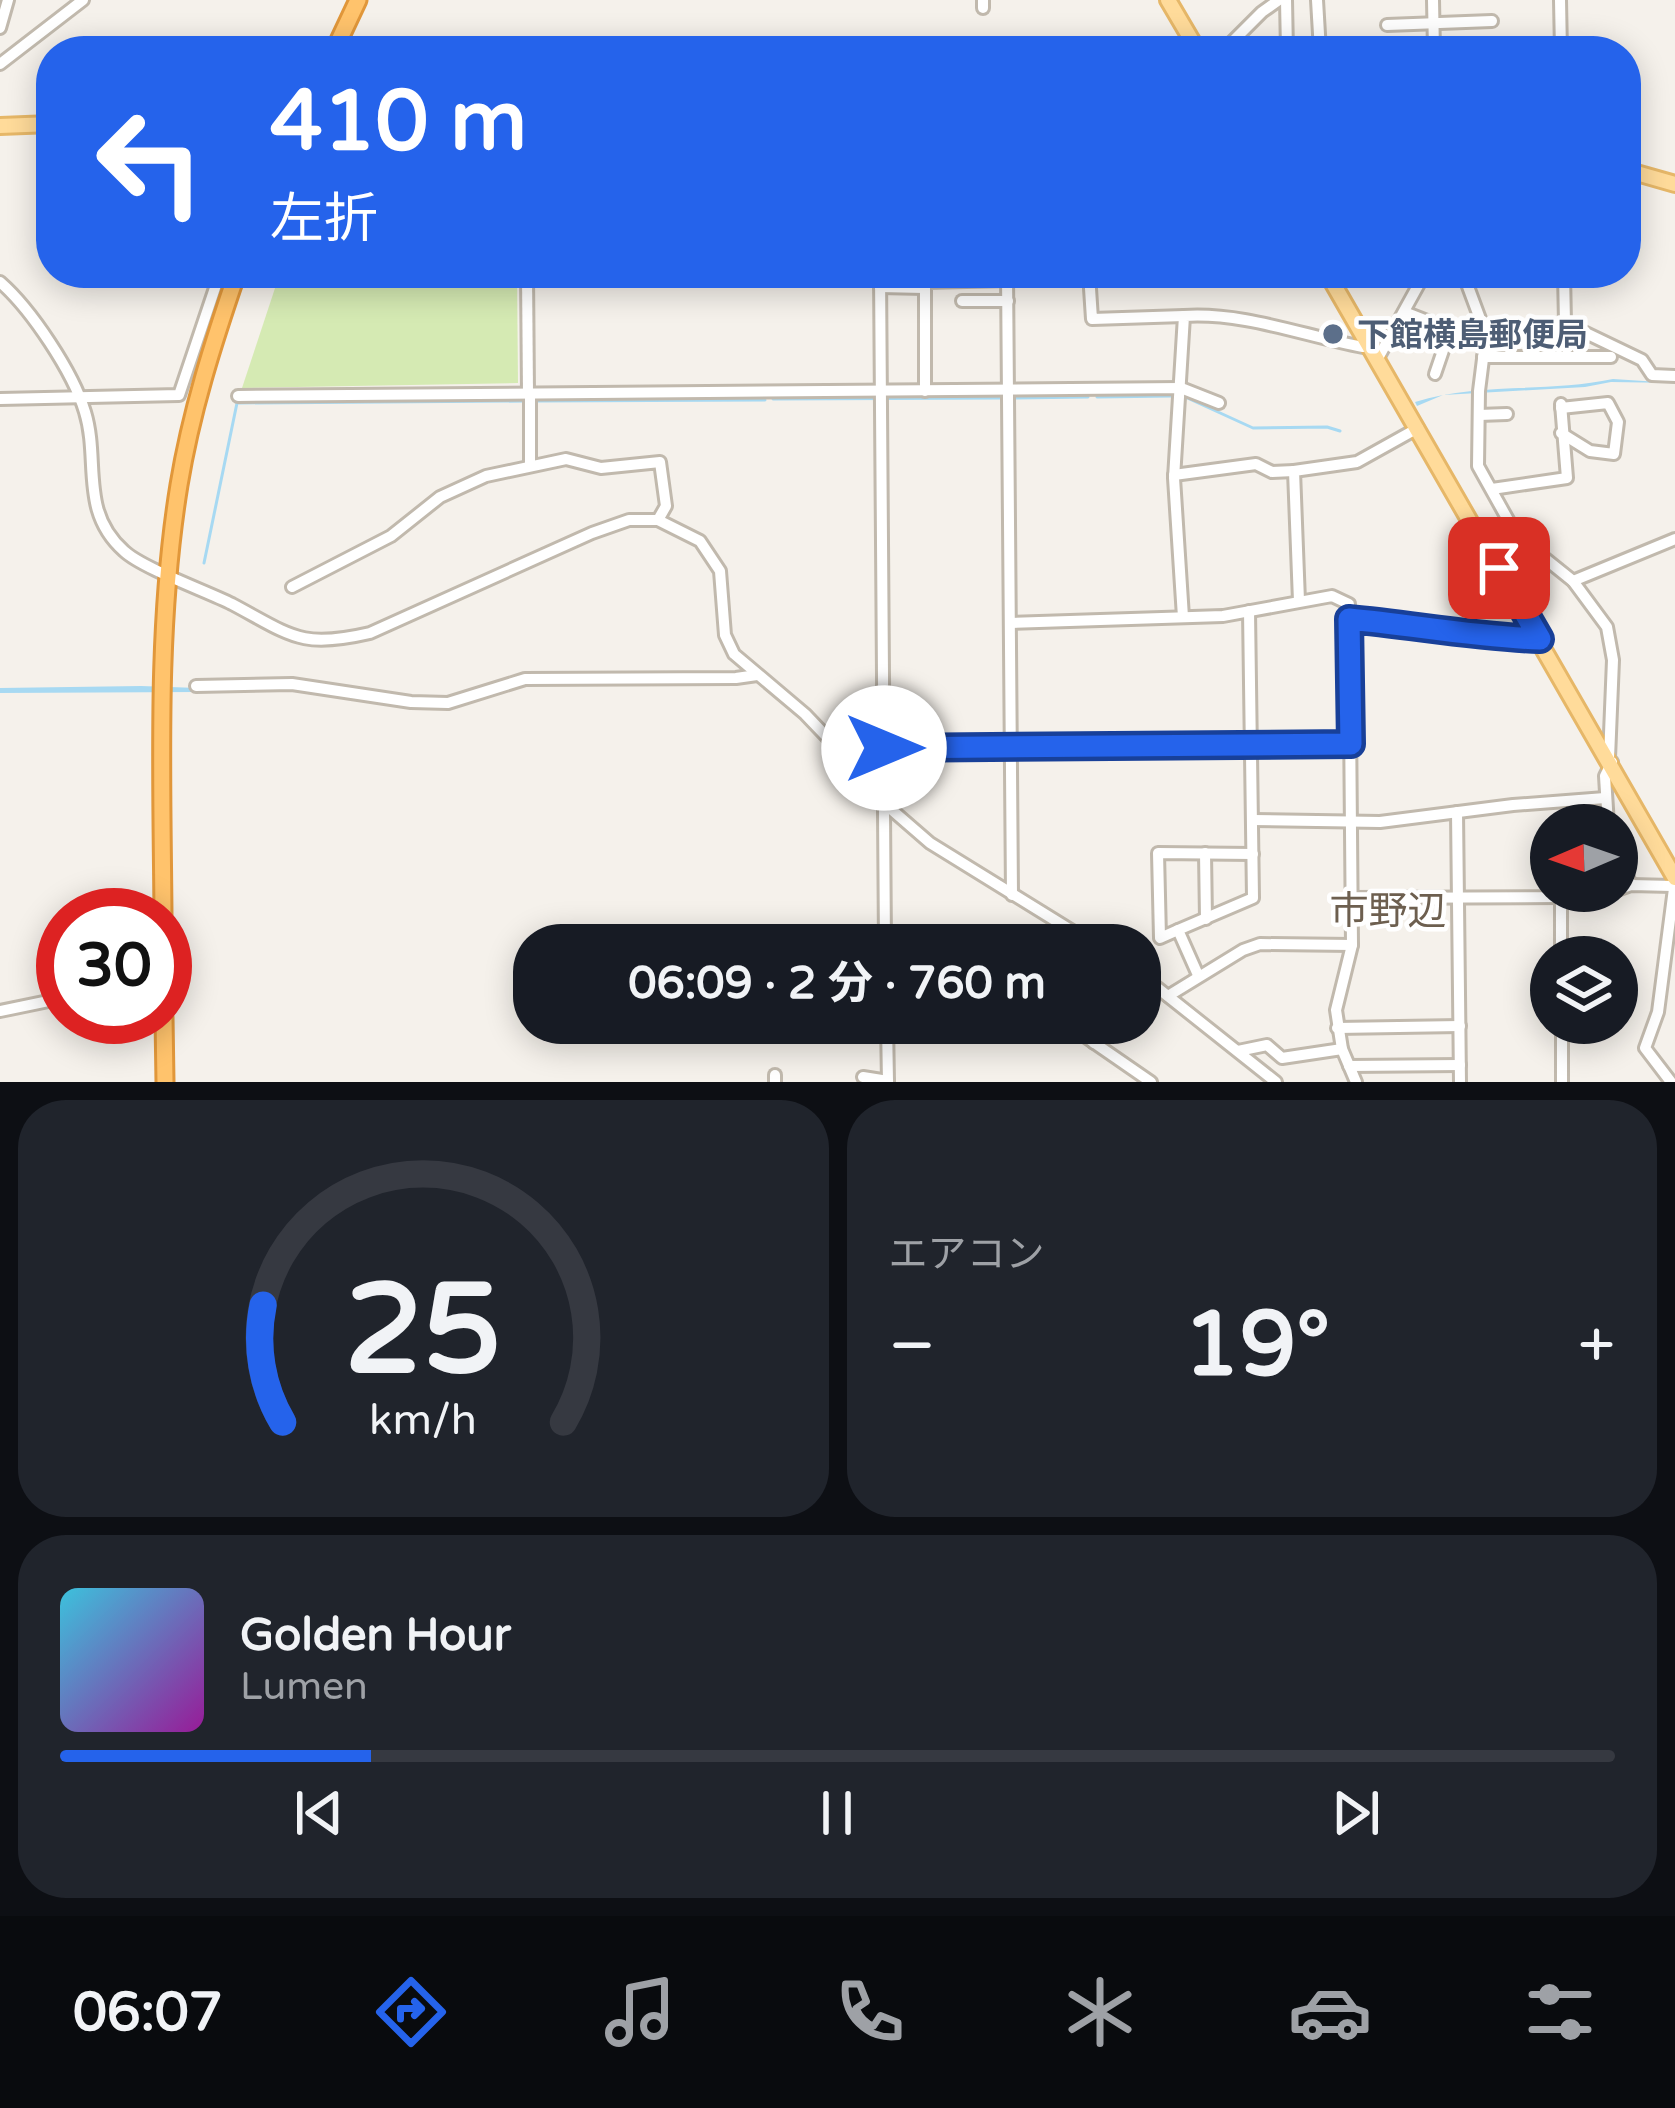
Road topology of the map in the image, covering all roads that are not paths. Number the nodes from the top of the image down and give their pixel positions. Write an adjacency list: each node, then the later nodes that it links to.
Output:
1 (8, 0): 12 (street)
2 (83, 0): 13 (street)
3 (358, 0): 15 (highway)
4 (1168, 0): 16 (main road)
5 (1282, 0): 17 (street); 18 (street)
6 (1317, 0): 19 (street)
7 (1432, 0): 10 (street)
8 (1560, 0): 21 (street)
9 (1492, 22): 10 (street)
10 (1433, 23): 11 (street); 20 (street)
11 (1387, 25)
12 (0, 28)
13 (36, 36)
14 (36, 36): 22 (street)
15 (341, 36)
16 (1189, 36)
17 (1238, 36)
18 (1286, 36)
19 (1319, 36)
20 (1433, 36)
21 (1561, 36)
22 (0, 64)
23 (36, 125): 24 (main road)
24 (0, 126)
25 (1641, 174): 26 (main road)
26 (1675, 184)
27 (0, 282): 55 (street)
28 (215, 288): 55 (street)
29 (232, 288): 68 (highway)
30 (527, 288): 54 (street)
31 (880, 288): 53 (street)
32 (924, 288): 49 (street)
33 (1007, 288): 39 (street)
34 (1090, 288): 42 (street)
35 (1336, 288): 43 (main road)
36 (1417, 288): 41 (street)
37 (1470, 288): 45 (street)
38 (1564, 288): 48 (street)
39 (1008, 301): 40 (street); 50 (street)
40 (962, 302)
41 (1404, 312): 46 (street); 47 (street)
42 (1184, 316): 43 (street); 51 (street)
43 (1368, 344): 46 (main road)
44 (1611, 356): 45 (street)
45 (1483, 357): 59 (street)
46 (1377, 360): 60 (main road)
47 (1435, 374)
48 (1675, 376)
49 (925, 391): 50 (street); 53 (street)
50 (1009, 391): 51 (street); 75 (street)
51 (1181, 393): 57 (street); 64 (street)
52 (238, 396): 54 (street)
53 (881, 396): 54 (street); 81 (street)
54 (529, 397): 62 (street)
55 (79, 398): 56 (street); 68 (street)
56 (0, 399)
57 (1219, 403)
58 (1507, 414): 59 (street)
59 (1478, 415): 65 (street)
60 (1418, 428): 63 (street); 76 (main road)
61 (1562, 433): 61 (street); 65 (street)
62 (530, 465): 66 (street); 70 (street)
63 (1294, 471): 64 (street); 71 (street)
64 (1174, 475): 73 (street)
65 (1492, 489): 69 (street)
66 (658, 520): 68 (street); 77 (street)
67 (1675, 539): 69 (street)
68 (169, 573): 94 (highway)
69 (1574, 581): 83 (street)
70 (292, 587)
71 (1299, 601): 72 (street); 74 (street)
72 (1250, 611): 73 (street); 80 (street)
73 (1183, 617): 75 (street)
74 (1349, 619): 76 (street); 79 (street)
75 (1010, 623): 82 (street)
76 (1540, 639): 83 (main road)
77 (757, 675): 78 (street); 85 (street)
78 (196, 686)
79 (1351, 744): 80 (street); 89 (street)
80 (1252, 746): 82 (street); 88 (street)
81 (884, 748): 82 (street); 85 (street)
82 (1012, 748): 95 (street)
83 (1610, 760): 84 (street); 92 (main road)
84 (1605, 798): 86 (street); 87 (street)
85 (884, 801): 95 (street); 100 (street)
86 (1606, 804)
87 (1457, 812): 89 (street); 98 (street)
88 (1253, 820): 89 (street); 91 (street)
89 (1350, 820): 97 (street)
90 (1205, 853): 91 (street); 99 (street); 102 (street)
91 (1253, 854): 99 (street)
92 (1674, 882): 93 (street); 127 (street)
93 (1638, 885)
94 (163, 888)
95 (1012, 895): 101 (street)
96 (1530, 897): 98 (street)
97 (1351, 898): 98 (street); 103 (street)
98 (1460, 898): 109 (street)
99 (1206, 919): 102 (street)
100 (885, 924)
101 (1060, 924)
102 (1178, 930): 104 (street)
103 (1352, 945): 104 (street); 110 (street)
104 (1198, 975): 106 (street)
105 (1161, 991): 106 (street)
106 (1168, 996): 116 (street)
107 (36, 1004): 108 (street)
108 (0, 1011)
109 (1460, 1026): 110 (street); 117 (street)
110 (1337, 1028): 115 (street)
111 (164, 1044): 121 (highway)
112 (887, 1044): 120 (street)
113 (1095, 1044): 122 (street)
114 (1562, 1044): 126 (street)
115 (1342, 1049): 116 (street); 118 (street)
116 (1238, 1051): 123 (street)
117 (1460, 1065): 118 (street); 125 (street)
118 (1349, 1066): 124 (street)
119 (863, 1077): 120 (street)
120 (888, 1081)
121 (165, 1082)
122 (1151, 1082)
123 (1276, 1082)
124 (1356, 1082)
125 (1460, 1082)
126 (1562, 1082)
127 (1671, 1082)

